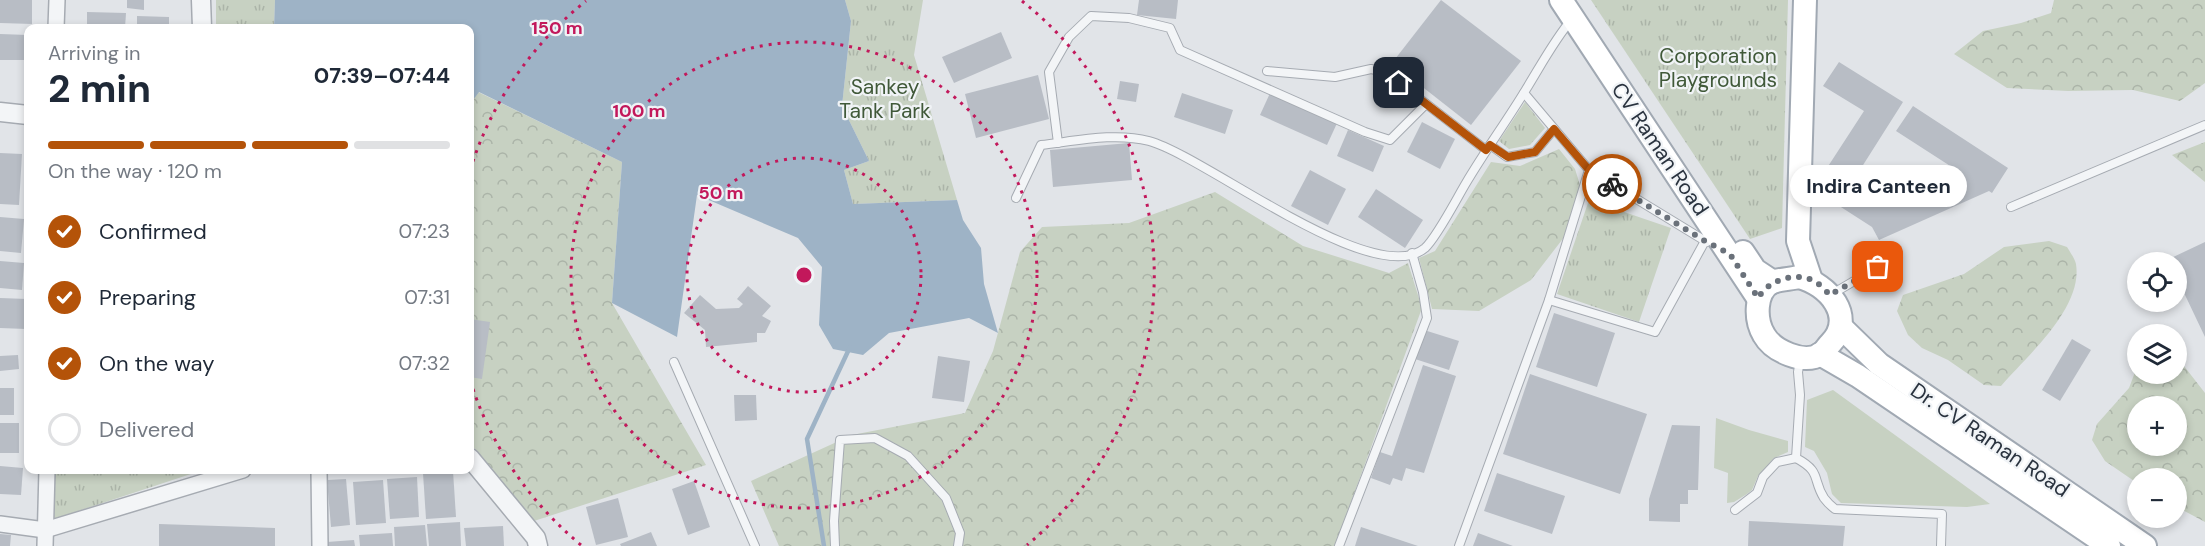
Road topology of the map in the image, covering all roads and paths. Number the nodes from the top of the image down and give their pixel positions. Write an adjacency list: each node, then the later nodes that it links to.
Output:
1 (57, 0): 5 (street)
2 (201, 0): 6 (street)
3 (1805, 0): 23 (main road)
4 (1569, 6): 8 (lane); 21 (main road, CV Raman Road); 24 (main road, CV Raman Road)
5 (56, 24)
6 (202, 24)
7 (1267, 71): 9 (lane)
8 (1524, 93): 13 (lane); 15 (lane)
9 (1426, 104): 14 (lane); 15 (lane)
10 (0, 112): 11 (street)
11 (24, 115)
12 (2205, 125): 18 (lane)
13 (1554, 129): 15 (lane); 16 (lane)
14 (1058, 143): 17 (lane); 20 (lane)
15 (1488, 147): 20 (lane)
16 (1589, 170): 19 (lane); 26 (lane)
17 (1016, 198)
18 (2011, 207)
19 (1705, 241): 21 (lane); 26 (lane)
20 (1413, 253): 44 (lane)
21 (1730, 254): 24 (main road, CV Raman Road)
22 (1878, 267): 25 (lane)
23 (1811, 280): 24 (main road); 25 (main road)
24 (1766, 290): 28 (main road)
25 (1830, 295): 27 (main road)
26 (1549, 300): 45 (lane)
27 (1841, 327): 28 (main road); 48 (main road, Dr. CV Raman Road)
28 (1811, 356): 30 (lane); 47 (main road, Dr. CV Raman Road)
29 (674, 362): 41 (lane)
30 (1796, 459): 35 (lane); 46 (lane)
31 (474, 463): 40 (street)
32 (46, 474): 37 (street)
33 (230, 474): 37 (street)
34 (319, 474): 39 (street)
35 (1735, 510)
36 (0, 524): 37 (street)
37 (45, 530): 38 (street)
38 (45, 546)
39 (320, 546)
40 (538, 546)
41 (755, 546)
42 (835, 546): 43 (lane)
43 (958, 546)
44 (1339, 546)
45 (1459, 546)
46 (1941, 546)
47 (2109, 546)
48 (2145, 546)

